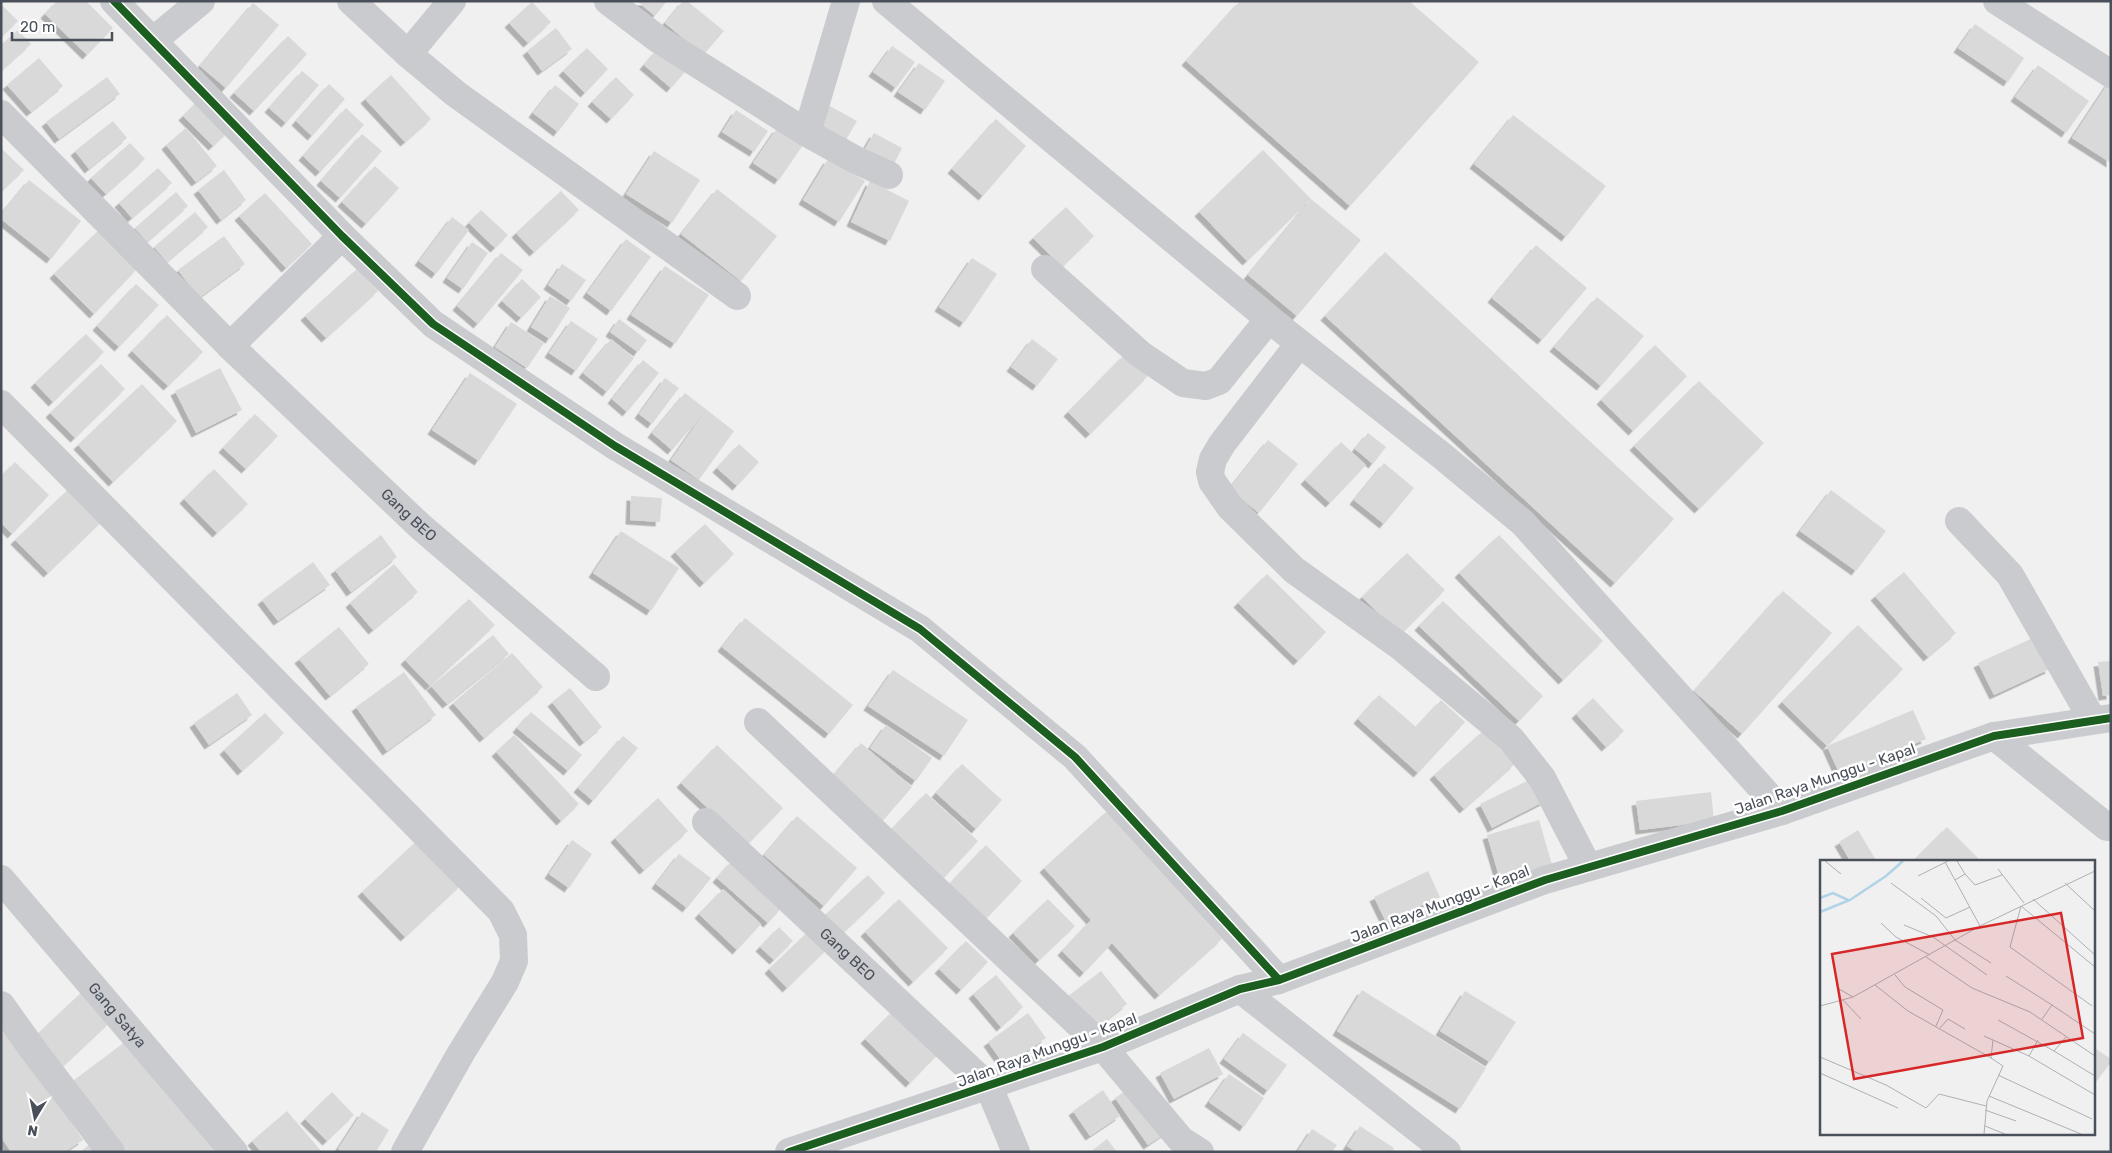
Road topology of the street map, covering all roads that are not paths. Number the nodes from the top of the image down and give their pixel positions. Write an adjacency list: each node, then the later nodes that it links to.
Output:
1 (114, 1): 9 (street)
2 (201, 1): 9 (street)
3 (351, 1): 10 (street)
4 (452, 1): 10 (street)
5 (608, 1): 13 (street)
6 (846, 1): 13 (street)
7 (886, 1): 18 (street)
8 (1997, 1): 11 (street)
9 (154, 40): 15 (street)
10 (408, 54): 17 (street)
11 (2111, 74)
12 (1, 114): 20 (street, Gang BEO)
13 (807, 132): 14 (street)
14 (889, 175)
15 (342, 236): 20 (street); 32 (street)
16 (1045, 269): 18 (street)
17 (738, 296)
18 (1269, 319): 19 (street)
19 (1300, 344): 27 (street); 30 (street)
20 (230, 346): 23 (street, Gang BEO)
21 (1, 404): 39 (street)
22 (1959, 521): 24 (street)
23 (596, 677)
24 (2102, 719): 26 (street, Jalan Raya Munggu - Kapal)
25 (758, 722): 35 (street)
26 (1994, 736): 27 (street, Jalan Raya Munggu - Kapal); 29 (street)
27 (1782, 811): 30 (street, Jalan Raya Munggu - Kapal)
28 (706, 822): 36 (street, Gang BEO)
29 (2107, 827)
30 (1588, 867): 32 (street, Jalan Raya Munggu - Kapal)
31 (1, 879): 38 (street, Gang Satya)
32 (1279, 980): 33 (street, Jalan Raya Munggu - Kapal)
33 (1240, 988): 35 (street, Jalan Raya Munggu - Kapal); 43 (street)
34 (1, 1004): 37 (street)
35 (1103, 1048): 36 (street, Jalan Raya Munggu - Kapal); 42 (street)
36 (989, 1087): 40 (street, Jalan Raya Munggu - Kapal); 41 (street)
37 (111, 1152)
38 (234, 1152)
39 (405, 1152)
40 (789, 1152)
41 (1016, 1152)
42 (1200, 1152)
43 (1447, 1152)

